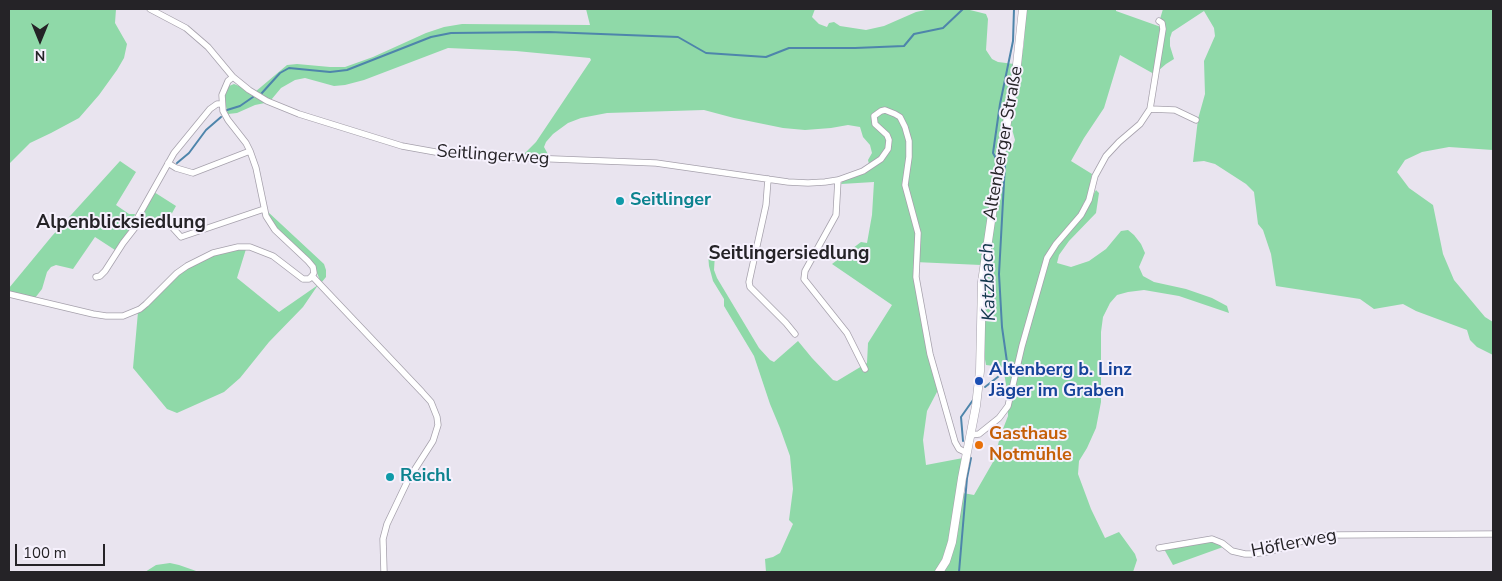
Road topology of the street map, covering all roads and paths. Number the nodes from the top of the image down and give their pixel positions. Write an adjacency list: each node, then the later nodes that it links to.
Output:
1 (150, 9): 4 (street, Seitlingerweg)
2 (1023, 9): 19 (street, Altenberger Straße)
3 (1159, 21): 6 (street)
4 (233, 77): 5 (street); 10 (street, Seitlingerweg)
5 (222, 104): 8 (street); 9 (street)
6 (1150, 110): 7 (street); 19 (street)
7 (1196, 120)
8 (250, 151): 9 (street); 12 (street)
9 (168, 163): 13 (street)
10 (768, 179): 11 (street, Seitlingerweg); 17 (street)
11 (838, 180): 18 (street); 20 (street, Seitlingerweg)
12 (264, 209): 13 (street); 15 (street)
13 (137, 225): 14 (street)
14 (96, 276)
15 (312, 276): 16 (street); 23 (street)
16 (9, 294)
17 (794, 334)
18 (865, 369)
19 (972, 435): 20 (street, Altenberger Straße)
20 (967, 453): 24 (street, Altenberger Straße)
21 (1493, 534): 22 (street, Höflerweg)
22 (1159, 548)
23 (384, 572)
24 (939, 572)

